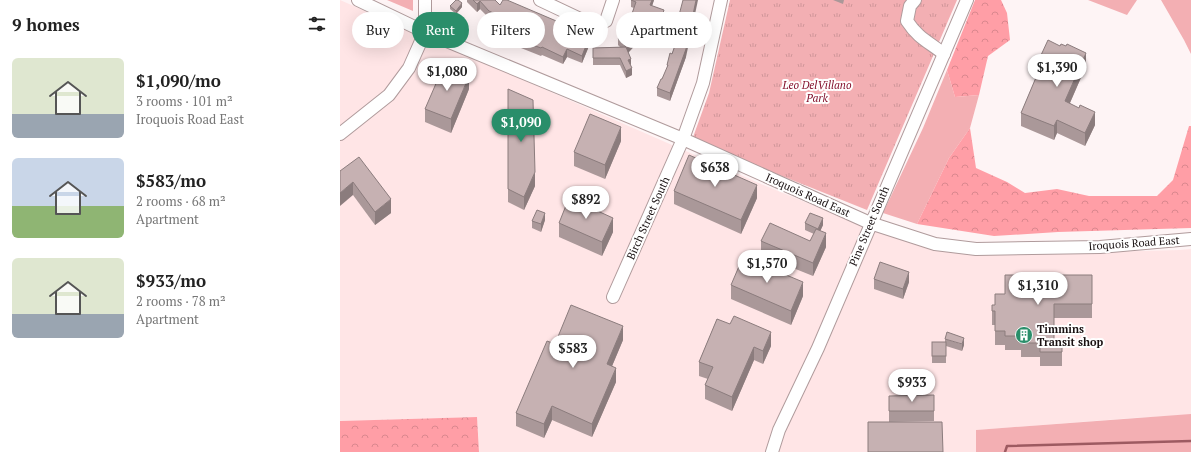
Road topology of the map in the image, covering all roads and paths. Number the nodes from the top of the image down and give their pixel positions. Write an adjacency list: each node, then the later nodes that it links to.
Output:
1 (358, 0): 9 (street, Iroquois Road East)
2 (425, 0): 8 (street)
3 (540, 0): 4 (street)
4 (613, 0)
5 (721, 0): 14 (street, Birch Street South)
6 (915, 0): 12 (street)
7 (967, 0): 12 (street, Pine Street South)
8 (425, 12)
9 (412, 26)
10 (417, 48): 13 (street)
11 (463, 48): 14 (street, Iroquois Road East)
12 (944, 54): 15 (street, Pine Street South)
13 (340, 134)
14 (684, 139): 15 (street, Iroquois Road East); 17 (street, Birch Street South)
15 (870, 223): 16 (street, Iroquois Road East); 18 (street, Pine Street South)
16 (1191, 239)
17 (613, 296)
18 (772, 452)

